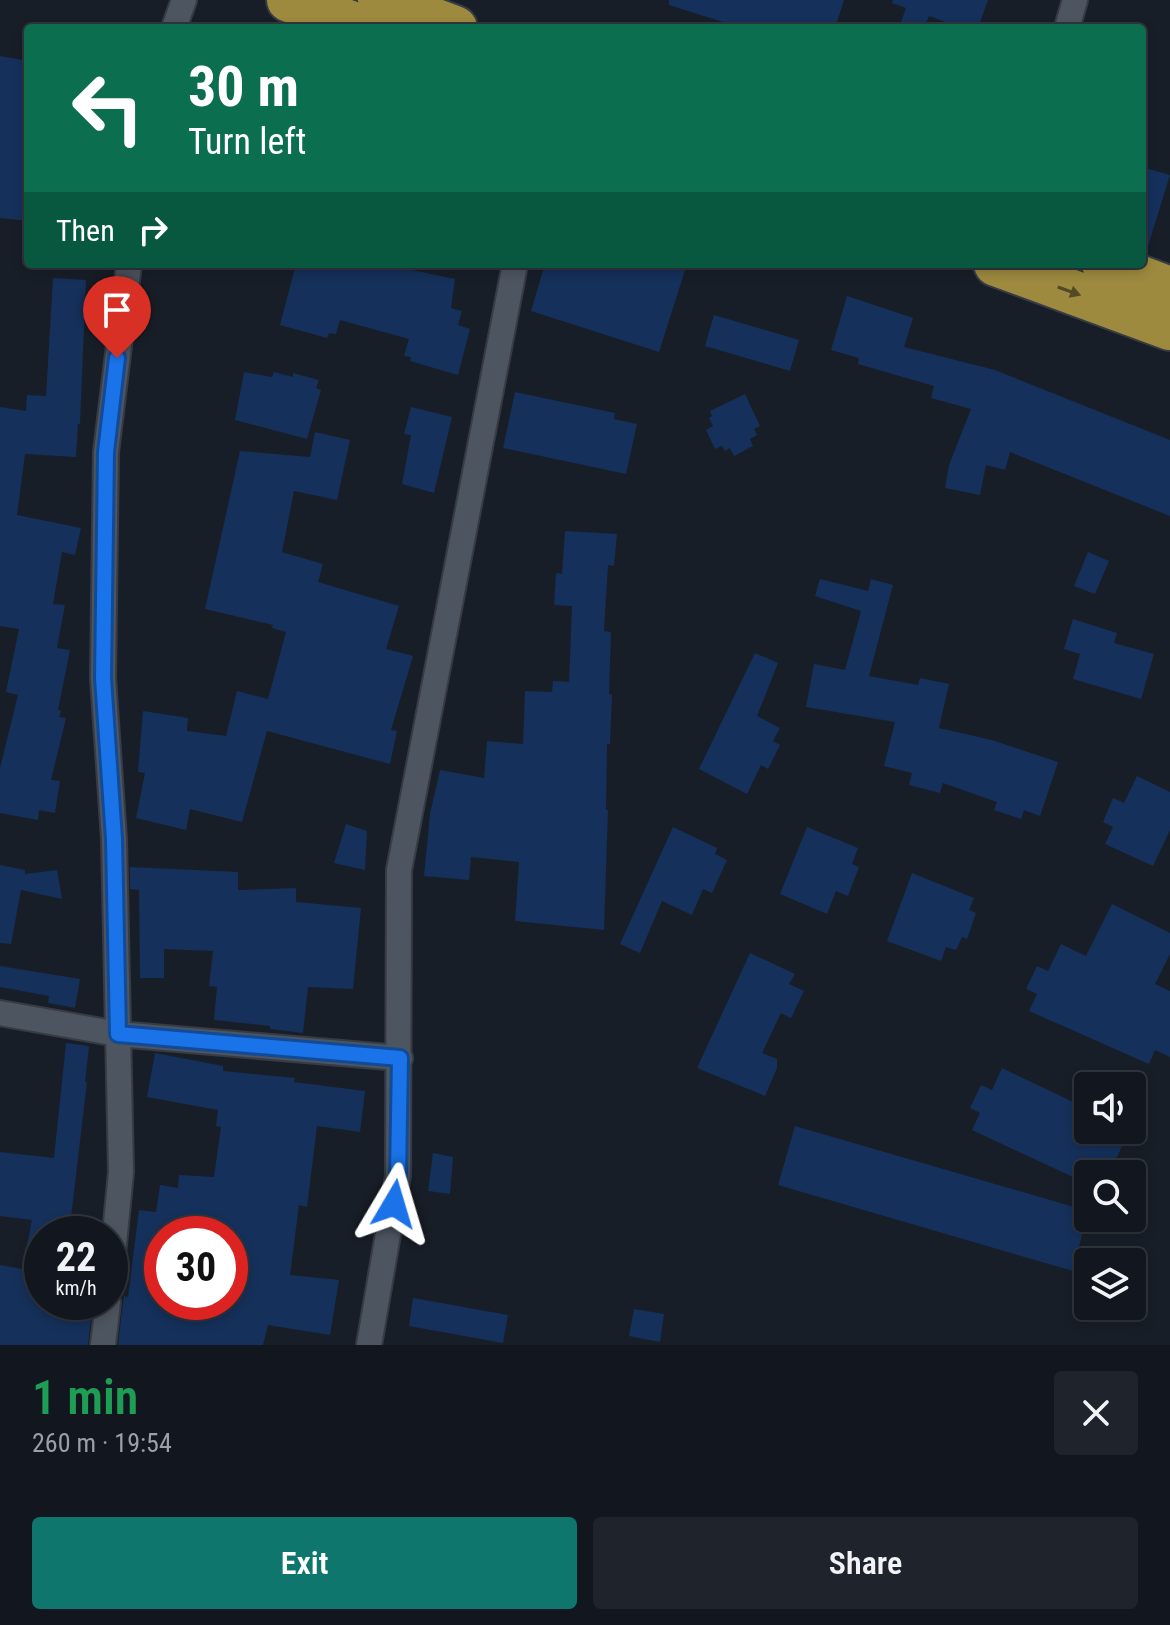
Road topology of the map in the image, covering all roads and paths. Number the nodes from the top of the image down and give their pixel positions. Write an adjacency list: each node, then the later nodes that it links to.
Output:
1 (184, 0): 5 (street)
2 (289, 0): 6 (highway)
3 (380, 0): 7 (highway)
4 (1075, 0): 8 (street)
5 (175, 24)
6 (353, 24)
7 (444, 24)
8 (1068, 24)
9 (129, 268): 16 (street)
10 (514, 268): 17 (street)
11 (1007, 268): 14 (highway, one-way to 14)
12 (1115, 268): 13 (highway)
13 (1170, 289)
14 (1170, 328)
15 (0, 1013): 16 (street)
16 (118, 1034): 17 (street); 18 (street)
17 (400, 1058): 21 (street)
18 (117, 1216)
19 (106, 1320): 20 (street)
20 (103, 1345)
21 (369, 1345)

